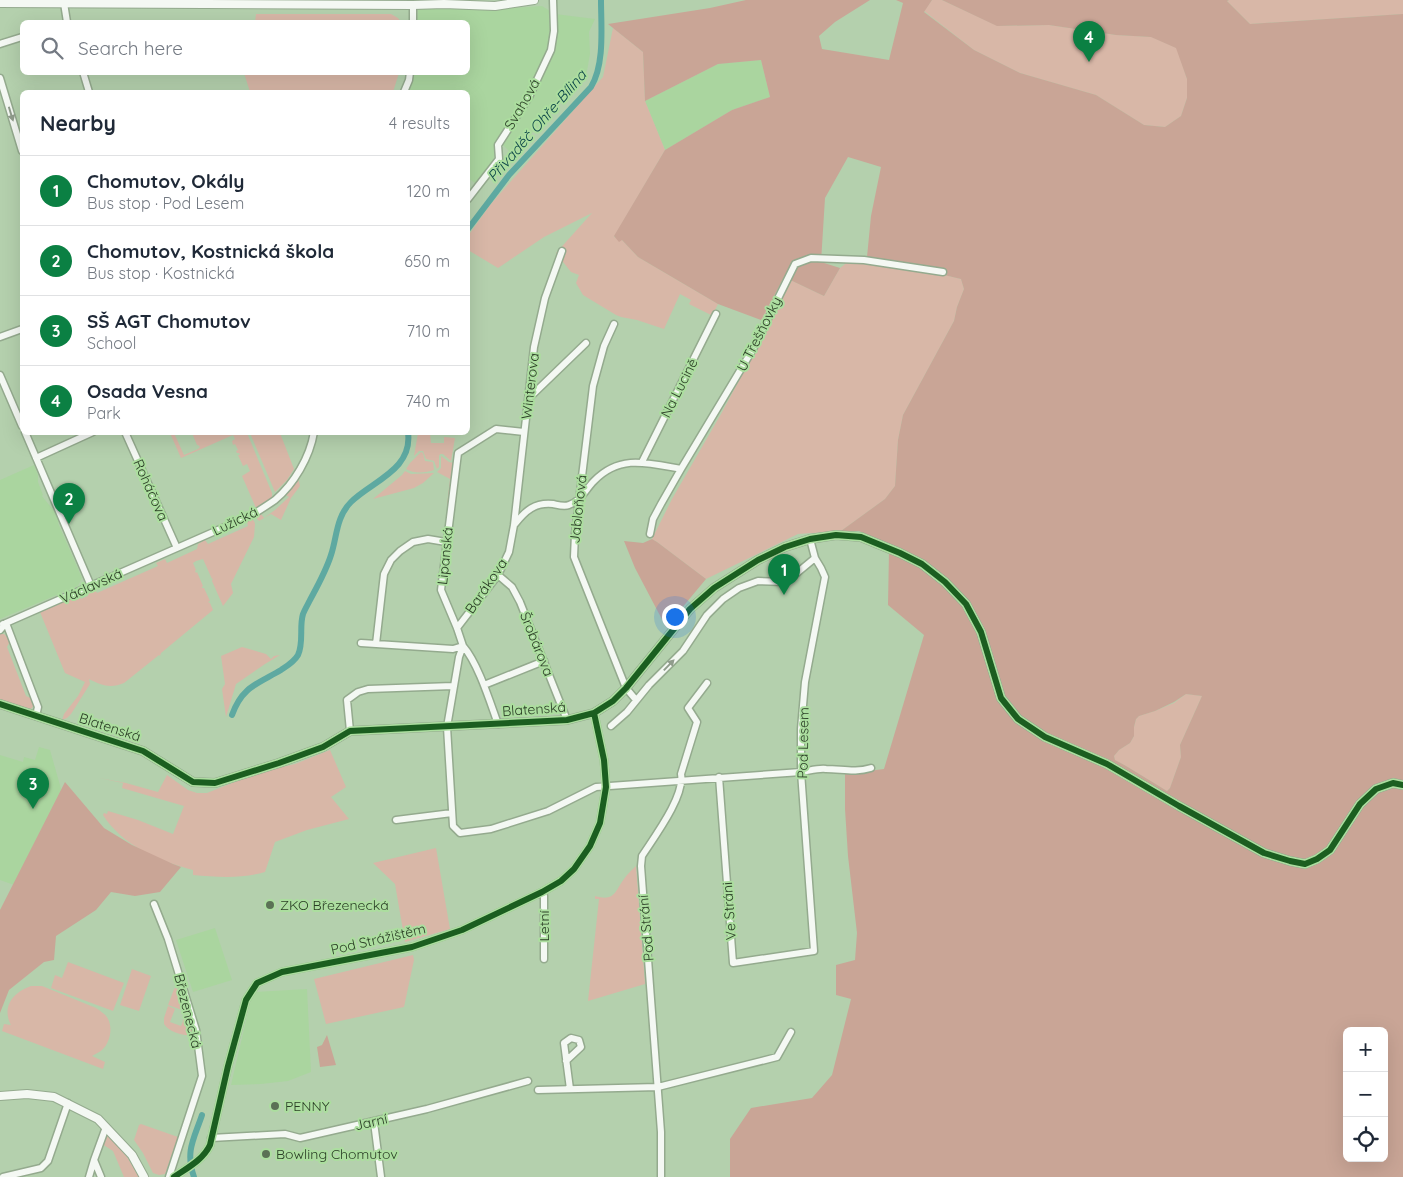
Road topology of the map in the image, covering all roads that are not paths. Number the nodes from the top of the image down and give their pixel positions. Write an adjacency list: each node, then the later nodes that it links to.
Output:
1 (534, 0): 5 (street)
2 (552, 0): 16 (street, Svahová)
3 (0, 2): 4 (street)
4 (64, 4): 5 (street); 6 (street)
5 (413, 5): 7 (street)
6 (67, 20)
7 (413, 20)
8 (20, 38): 9 (street)
9 (0, 44)
10 (84, 75): 13 (street)
11 (410, 75): 14 (street)
12 (0, 78): 15 (street, one-way to 15)
13 (88, 90)
14 (405, 90)
15 (20, 144)
16 (470, 196)
17 (562, 251): 25 (street, Winterova)
18 (943, 272): 34 (street, U Třešňovky)
19 (716, 314): 33 (street, Na Lucině)
20 (614, 324): 35 (street, Jabloňová)
21 (20, 330): 22 (street)
22 (0, 336)
23 (586, 343): 25 (street)
24 (0, 375): 26 (street)
25 (529, 398): 27 (street, Winterova)
26 (20, 421)
27 (524, 432): 36 (street, Winterova); 39 (street, Lipanská)
28 (26, 435): 32 (street)
29 (86, 435): 32 (street)
30 (126, 435): 40 (street, Roháčova)
31 (314, 435): 40 (street, Lužická)
32 (36, 458): 43 (street)
33 (642, 462): 34 (street); 35 (street)
34 (681, 469): 37 (street, U Třešňovky)
35 (579, 500): 36 (street); 54 (street, Jabloňová)
36 (514, 525): 42 (street, Barákova)
37 (650, 534)
38 (810, 539): 41 (street, Pod Lesem); 54 (street, Blatenská); 68 (street, Blatenská)
39 (446, 542): 45 (street, Lipanská); 48 (street)
40 (177, 548): 43 (street, Václavská)
41 (815, 558): 55 (street, one-way to 41); 65 (street, Pod Lesem)
42 (498, 574): 45 (street, Barákova); 50 (street, Šrobárova)
43 (91, 586): 44 (street, Václavská)
44 (3, 624): 46 (street, Václavská); 58 (street)
45 (457, 628): 49 (street, Lipanská)
46 (0, 630)
47 (361, 643): 48 (street)
48 (376, 644): 49 (street)
49 (463, 646): 52 (street, Lipanská); 53 (street)
50 (544, 661): 52 (street); 59 (street, Šrobárova)
51 (707, 683): 67 (street, Pod Strání)
52 (484, 685): 60 (street, Lipanská)
53 (453, 686): 62 (street); 63 (street)
54 (626, 688): 55 (street, Jabloňová); 57 (street, Blatenská)
55 (636, 700): 61 (street)
56 (0, 704): 58 (street, Blatenská)
57 (594, 713): 59 (street, Blatenská); 69 (street, Pod Strážištěm)
58 (36, 716): 63 (street, Blatenská)
59 (567, 720): 60 (street, Blatenská)
60 (498, 724): 62 (street, Blatenská)
61 (611, 726)
62 (447, 727): 63 (street, Blatenská); 70 (street)
63 (350, 731)
64 (871, 768): 65 (street)
65 (801, 772): 66 (street); 74 (street, Pod Lesem)
66 (719, 777): 67 (street); 74 (street, Ve Stráni)
67 (682, 780): 69 (street); 79 (street, Pod Strání)
68 (1403, 785)
69 (606, 787): 70 (street); 72 (street, Pod Strážištěm)
70 (452, 813): 71 (street)
71 (396, 820)
72 (542, 892): 75 (street, Letní); 86 (street, Pod Strážištěm)
73 (154, 904): 92 (street, Březenecká)
74 (814, 951)
75 (544, 959)
76 (791, 1032): 79 (street)
77 (566, 1061): 80 (street)
78 (528, 1081): 84 (street, Jarní)
79 (658, 1087): 80 (street); 95 (street, Pod Strání)
80 (570, 1089): 81 (street)
81 (538, 1090)
82 (0, 1096): 83 (street)
83 (68, 1104): 85 (street); 88 (street)
84 (374, 1122): 86 (street, Jarní); 94 (street)
85 (106, 1127): 87 (street); 91 (street)
86 (211, 1138): 93 (street, Pod Strážištěm)
87 (94, 1160): 89 (street); 90 (street)
88 (3, 1177)
89 (89, 1177)
90 (101, 1177)
91 (144, 1177)
92 (169, 1177)
93 (174, 1177)
94 (381, 1177)
95 (661, 1177)

